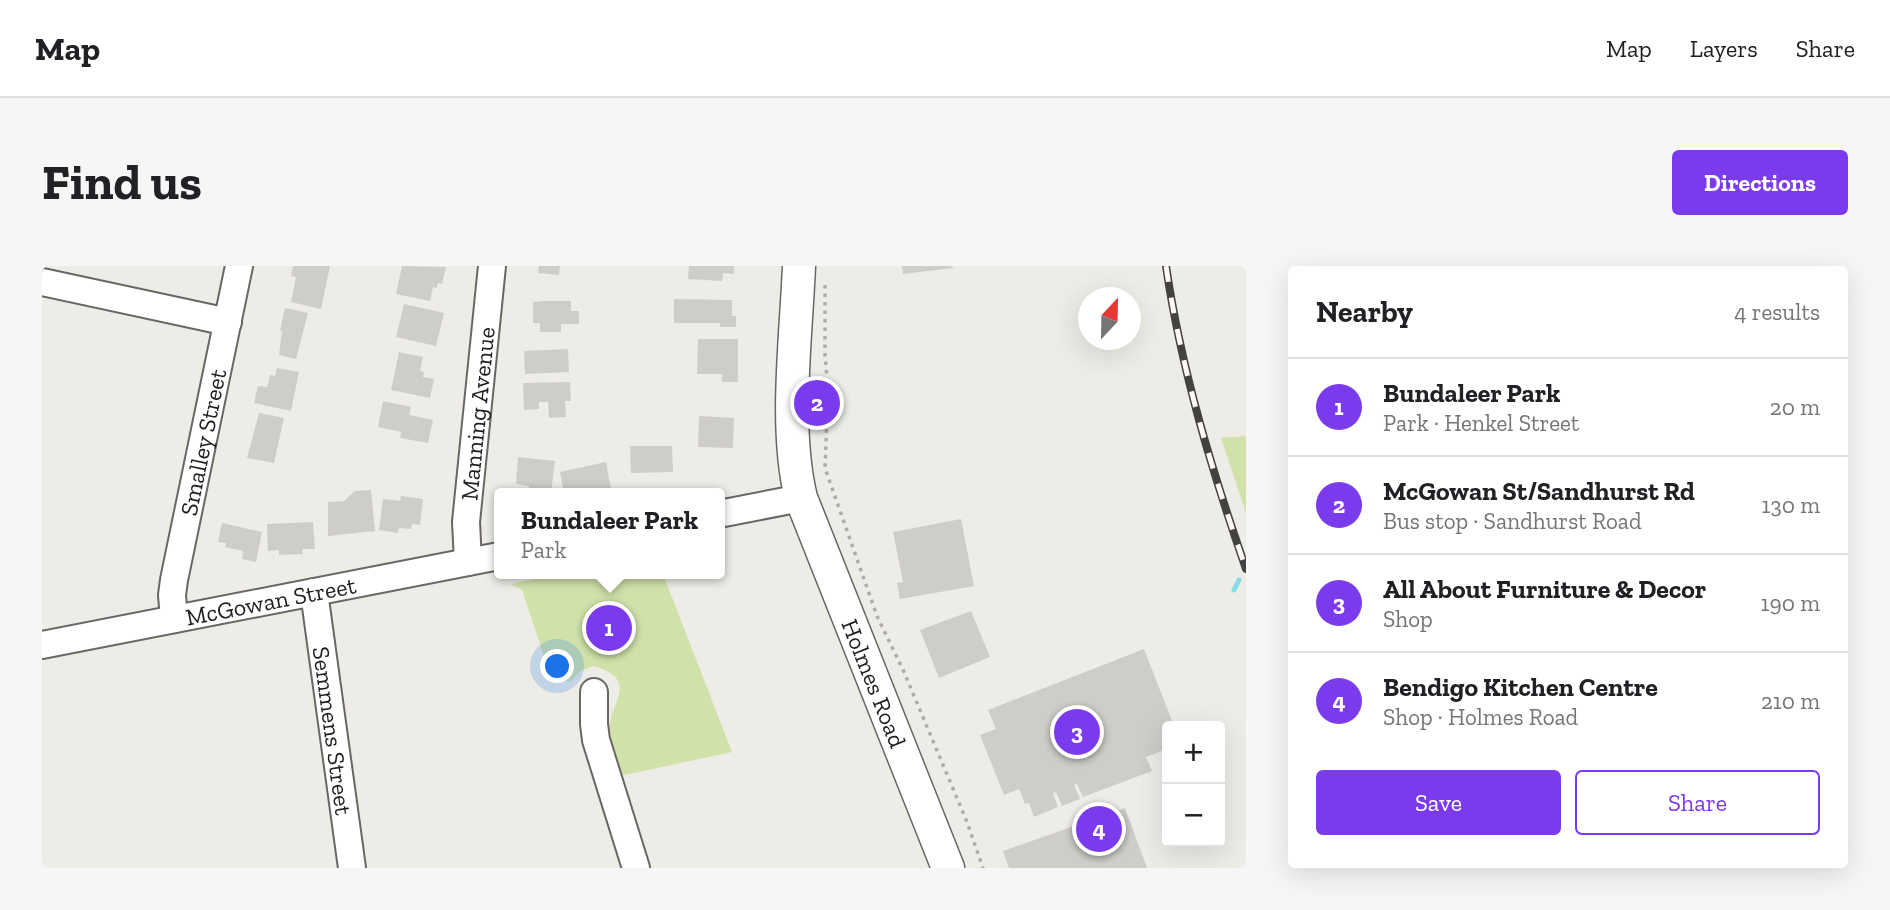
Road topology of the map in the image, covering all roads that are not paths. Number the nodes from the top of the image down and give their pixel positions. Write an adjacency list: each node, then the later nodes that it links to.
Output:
1 (239, 266): 5 (street, Smalley Street)
2 (492, 266): 9 (street, Manning Avenue)
3 (811, 272): 6 (main road, Holmes Road)
4 (42, 282): 5 (street)
5 (228, 322): 11 (street, Smalley Street)
6 (802, 498): 7 (street); 16 (main road, Holmes Road)
7 (725, 513)
8 (494, 557): 9 (street, McGowan Street)
9 (468, 562): 10 (street, McGowan Street)
10 (314, 592): 11 (street, McGowan Street); 14 (street, Semmens Street)
11 (174, 619): 12 (street, McGowan Street)
12 (42, 645)
13 (594, 692): 15 (street)
14 (352, 868)
15 (636, 868)
16 (948, 868)

